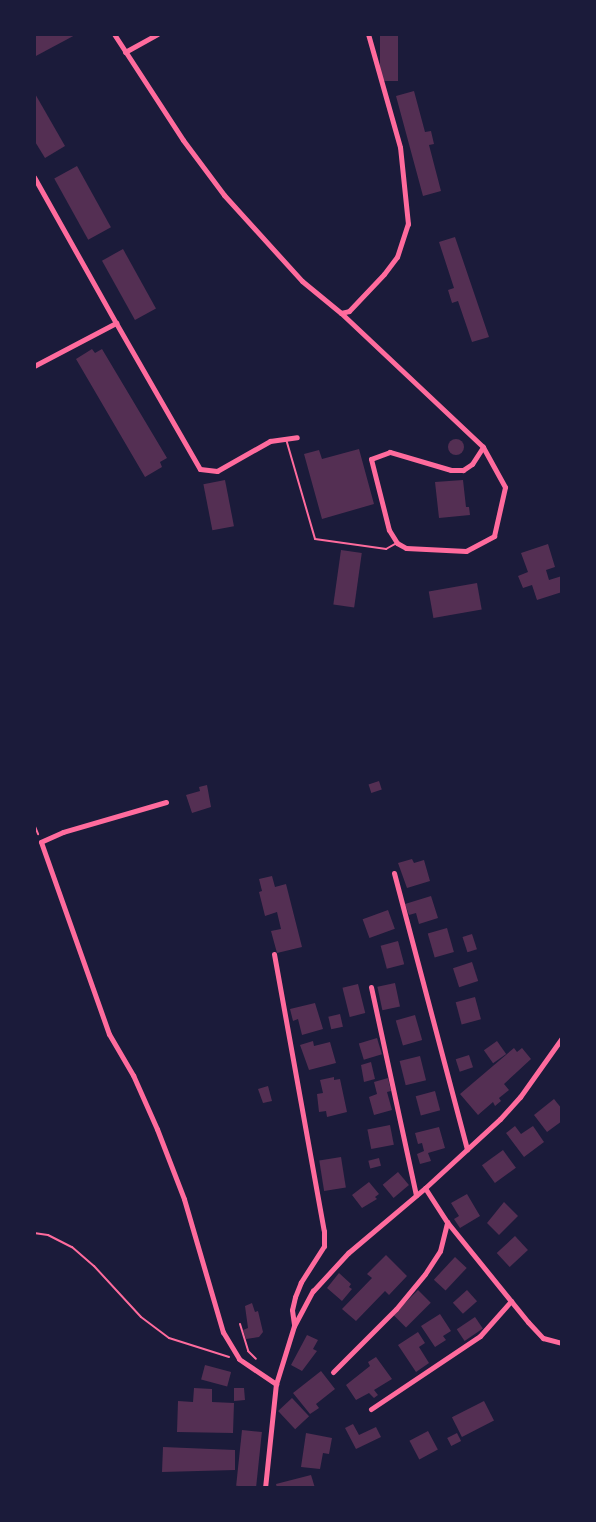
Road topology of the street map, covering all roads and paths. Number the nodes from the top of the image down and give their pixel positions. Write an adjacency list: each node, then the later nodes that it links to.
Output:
1 (114, 34): 4 (street)
2 (157, 34): 4 (street)
3 (368, 34): 6 (street)
4 (124, 52): 6 (street)
5 (34, 177): 7 (street)
6 (341, 313): 11 (street)
7 (116, 322): 8 (street); 10 (street)
8 (34, 366)
9 (297, 437): 10 (street)
10 (286, 439): 12 (lane)
11 (483, 447): 12 (street); 12 (street)
12 (397, 543)
13 (166, 802): 27 (street)
14 (394, 873): 18 (street)
15 (274, 954): 25 (street)
16 (371, 987): 20 (street)
17 (561, 1038): 18 (street)
18 (467, 1150): 19 (street)
19 (425, 1188): 20 (street); 21 (street)
20 (416, 1196): 25 (street)
21 (447, 1222): 23 (street); 29 (street)
22 (34, 1233): 27 (path)
23 (511, 1301): 26 (street); 31 (street)
24 (240, 1324): 28 (path)
25 (294, 1326): 30 (street)
26 (561, 1343)
27 (239, 1359): 30 (street)
28 (260, 1364)
29 (333, 1372)
30 (276, 1384): 32 (street)
31 (371, 1409)
32 (266, 1488)

